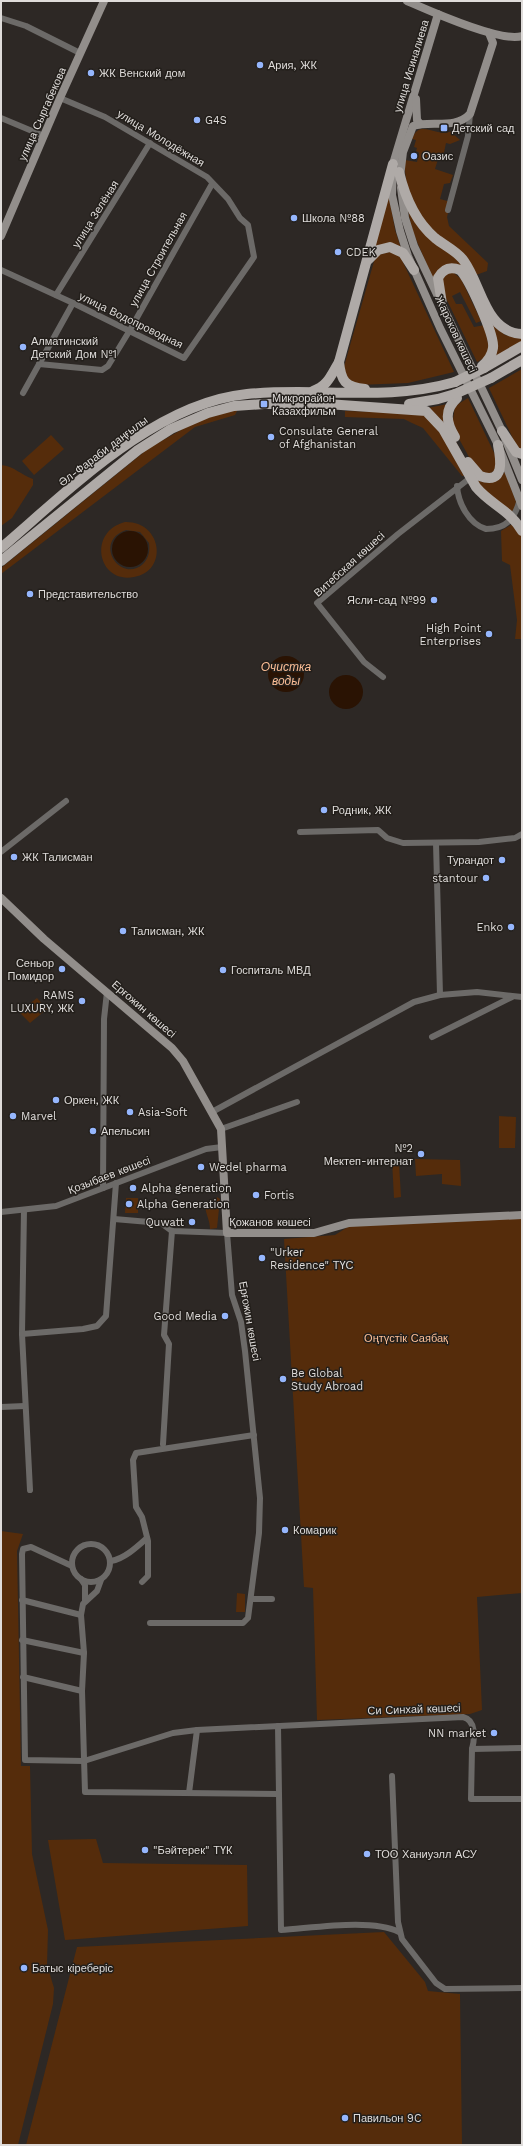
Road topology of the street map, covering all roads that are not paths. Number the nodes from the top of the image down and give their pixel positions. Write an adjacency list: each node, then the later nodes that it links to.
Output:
1 (104, 1): 9 (street, улица Сыргабекова)
2 (408, 1): 3 (street)
3 (438, 14): 5 (street, улица Исиналиева); 10 (street, улица Исиналиева)
4 (1, 18): 9 (street)
5 (489, 33): 7 (street, улица Исиналиева); 8 (street)
6 (522, 36): 7 (street, улица Исиналиева)
7 (503, 37): 8 (street)
8 (493, 44): 12 (street)
9 (80, 53): 11 (street, улица Сыргабекова)
10 (417, 86): 14 (street); 17 (street, улица Исиналиева)
11 (60, 98): 15 (street, улица Сыргабекова); 16 (street, улица Молодёжная)
12 (470, 114): 14 (street); 19 (street)
13 (1, 118): 15 (street)
14 (420, 124): 17 (street, улица Исиналиева)
15 (44, 136): 20 (street, улица Сыргабекова)
16 (150, 143): 18 (street, улица Молодёжная); 25 (street, улица Зелёная)
17 (396, 168): 22 (main road); 24 (street, Жароков көшесі); 27 (street, Жароков көшесі); 29 (main road)
18 (212, 184): 21 (street, улица Молодёжная); 28 (street, улица Строительная)
19 (448, 210)
20 (1, 236)
21 (254, 257): 28 (street, улица Водопроводная)
22 (368, 260): 24 (main road); 32 (main road)
23 (1, 270): 25 (street, улица Водопроводная)
24 (414, 270): 43 (street, Жароков көшесі)
25 (56, 295): 26 (street, улица Водопроводная)
26 (73, 303): 28 (street, улица Водопроводная); 33 (street)
27 (442, 304): 35 (main road); 42 (street, Жароков көшесі)
28 (130, 330): 33 (street, улица Строительная)
29 (522, 334)
30 (522, 346): 35 (main road)
31 (522, 360): 36 (main road)
32 (339, 362): 37 (main road); 38 (main road)
33 (39, 364): 39 (street)
34 (522, 365): 36 (main road)
35 (483, 367): 37 (main road, bridge)
36 (491, 378): 40 (main road, bridge)
37 (423, 390): 38 (main road, Әл-Фараби даңғылы)
38 (303, 392): 51 (main road, Әл-Фараби даңғылы)
39 (23, 393)
40 (456, 396): 41 (main road); 43 (main road)
41 (327, 404): 45 (main road); 52 (main road)
42 (502, 431): 44 (main road); 46 (street, Жароков көшесі)
43 (498, 445): 48 (street, Жароков көшесі)
44 (522, 454)
45 (470, 478): 47 (street, Витебская көшесі); 49 (main road)
46 (522, 480)
47 (457, 486): 49 (street); 53 (street, Витебская көшесі)
48 (521, 503): 49 (street)
49 (513, 518): 50 (main road)
50 (522, 530)
51 (1, 548)
52 (1, 561)
53 (383, 677)
54 (66, 801): 58 (street)
55 (300, 832): 57 (street)
56 (522, 834): 57 (street)
57 (436, 843): 61 (street)
58 (1, 852)
59 (1, 898): 60 (street, Ерғожин көшесі)
60 (107, 992): 66 (street, Ерғожин көшесі); 70 (street)
61 (440, 995): 62 (street); 66 (street)
62 (512, 997): 63 (street); 64 (street)
63 (522, 997)
64 (432, 1037)
65 (297, 1102): 67 (street)
66 (212, 1112): 67 (street, Ерғожин көшесі)
67 (221, 1129): 68 (street, Ерғожин көшесі)
68 (222, 1147): 69 (street, Қозыбаев көшесі); 76 (street, Ерғожин көшесі)
69 (116, 1183): 70 (street, Қозыбаев көшесі); 74 (street)
70 (103, 1188): 71 (street, Қозыбаев көшесі)
71 (24, 1210): 72 (street, Қозыбаев көшесі); 77 (street)
72 (1, 1212)
73 (522, 1215): 76 (street, Қожанов көшесі)
74 (114, 1219): 75 (street, Қожанов көшесі); 77 (street)
75 (172, 1230): 76 (street, Қожанов көшесі); 81 (street)
76 (227, 1232): 80 (street, Ерғожин көшесі)
77 (22, 1334): 78 (street)
78 (25, 1406): 79 (street); 82 (street)
79 (1, 1407)
80 (254, 1435): 83 (street); 89 (street, Ерғожин көшесі)
81 (163, 1444)
82 (30, 1490)
83 (147, 1538): 84 (street); 88 (street)
84 (111, 1561): 85 (street); 87 (street)
85 (72, 1566): 86 (street); 91 (street)
86 (81, 1579): 87 (street); 92 (street)
87 (100, 1580): 92 (street)
88 (142, 1582)
89 (251, 1598): 90 (street); 94 (street, Ерғожин көшесі)
90 (272, 1599)
91 (22, 1600): 93 (street); 95 (street)
92 (85, 1601): 93 (street)
93 (81, 1615): 96 (street)
94 (150, 1623)
95 (22, 1640): 96 (street); 97 (street)
96 (84, 1653): 98 (street)
97 (23, 1678): 98 (street); 103 (street)
98 (82, 1691): 103 (street)
99 (278, 1726): 100 (street); 102 (street, Си Синхай көшесі); 106 (street)
100 (197, 1730): 103 (street); 105 (street)
101 (522, 1748): 102 (street)
102 (472, 1749): 107 (street)
103 (84, 1761): 105 (street)
104 (392, 1776): 108 (street)
105 (189, 1793): 106 (street)
106 (278, 1794): 108 (street)
107 (522, 1799)
108 (399, 1932): 109 (street)
109 (522, 1988)

